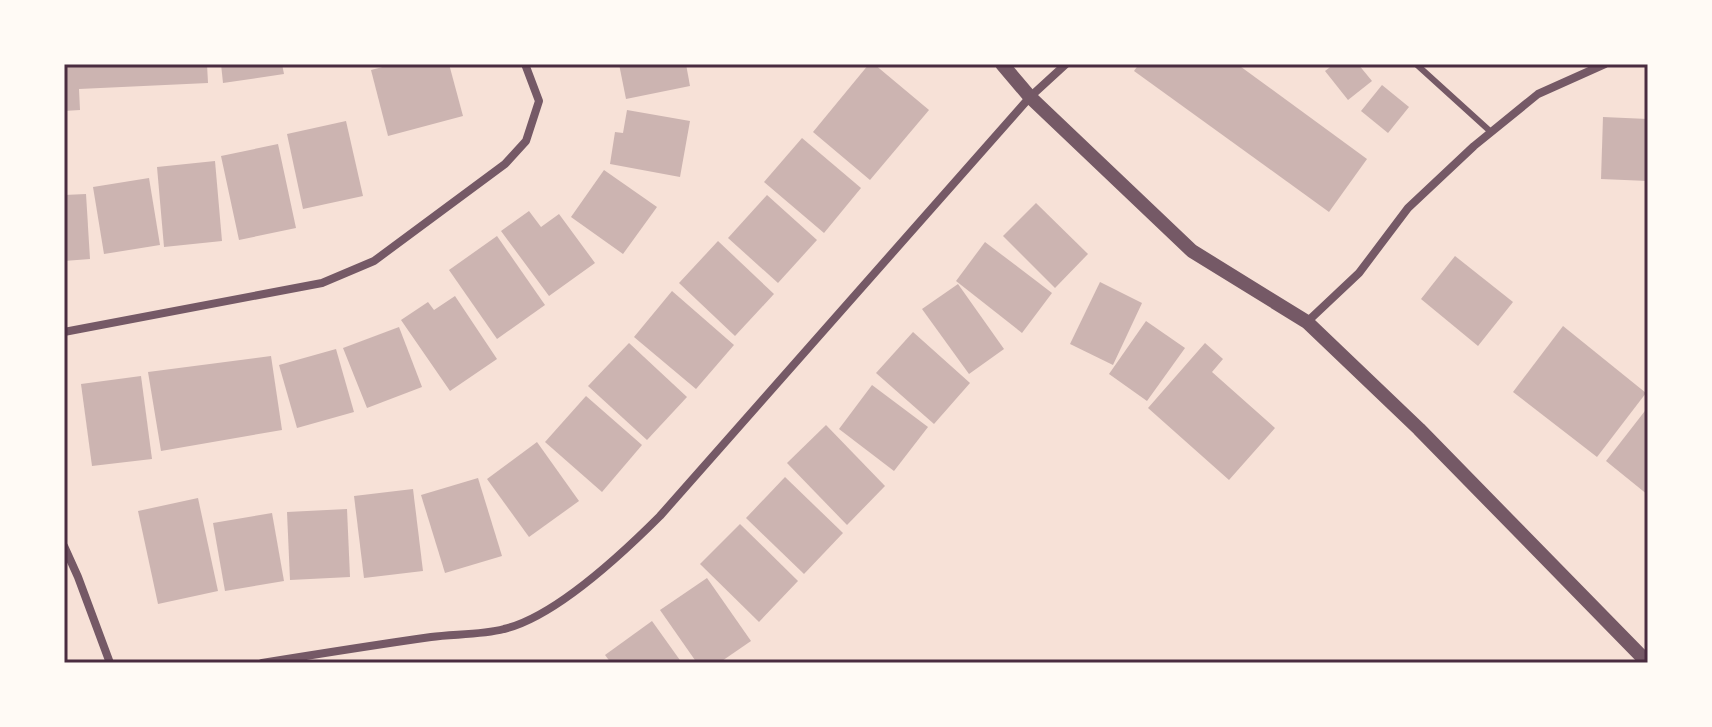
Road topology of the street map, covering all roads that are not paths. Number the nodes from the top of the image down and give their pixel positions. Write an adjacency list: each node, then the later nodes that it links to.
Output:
1 (525, 64): 9 (street)
2 (1002, 64): 6 (street)
3 (1066, 64): 6 (street)
4 (1416, 64): 7 (lane)
5 (1605, 64): 7 (street)
6 (1030, 97): 8 (street); 12 (street)
7 (1491, 132): 8 (street)
8 (1307, 322): 13 (street)
9 (64, 332)
10 (64, 546): 11 (street)
11 (110, 663)
12 (262, 663)
13 (1648, 663)

